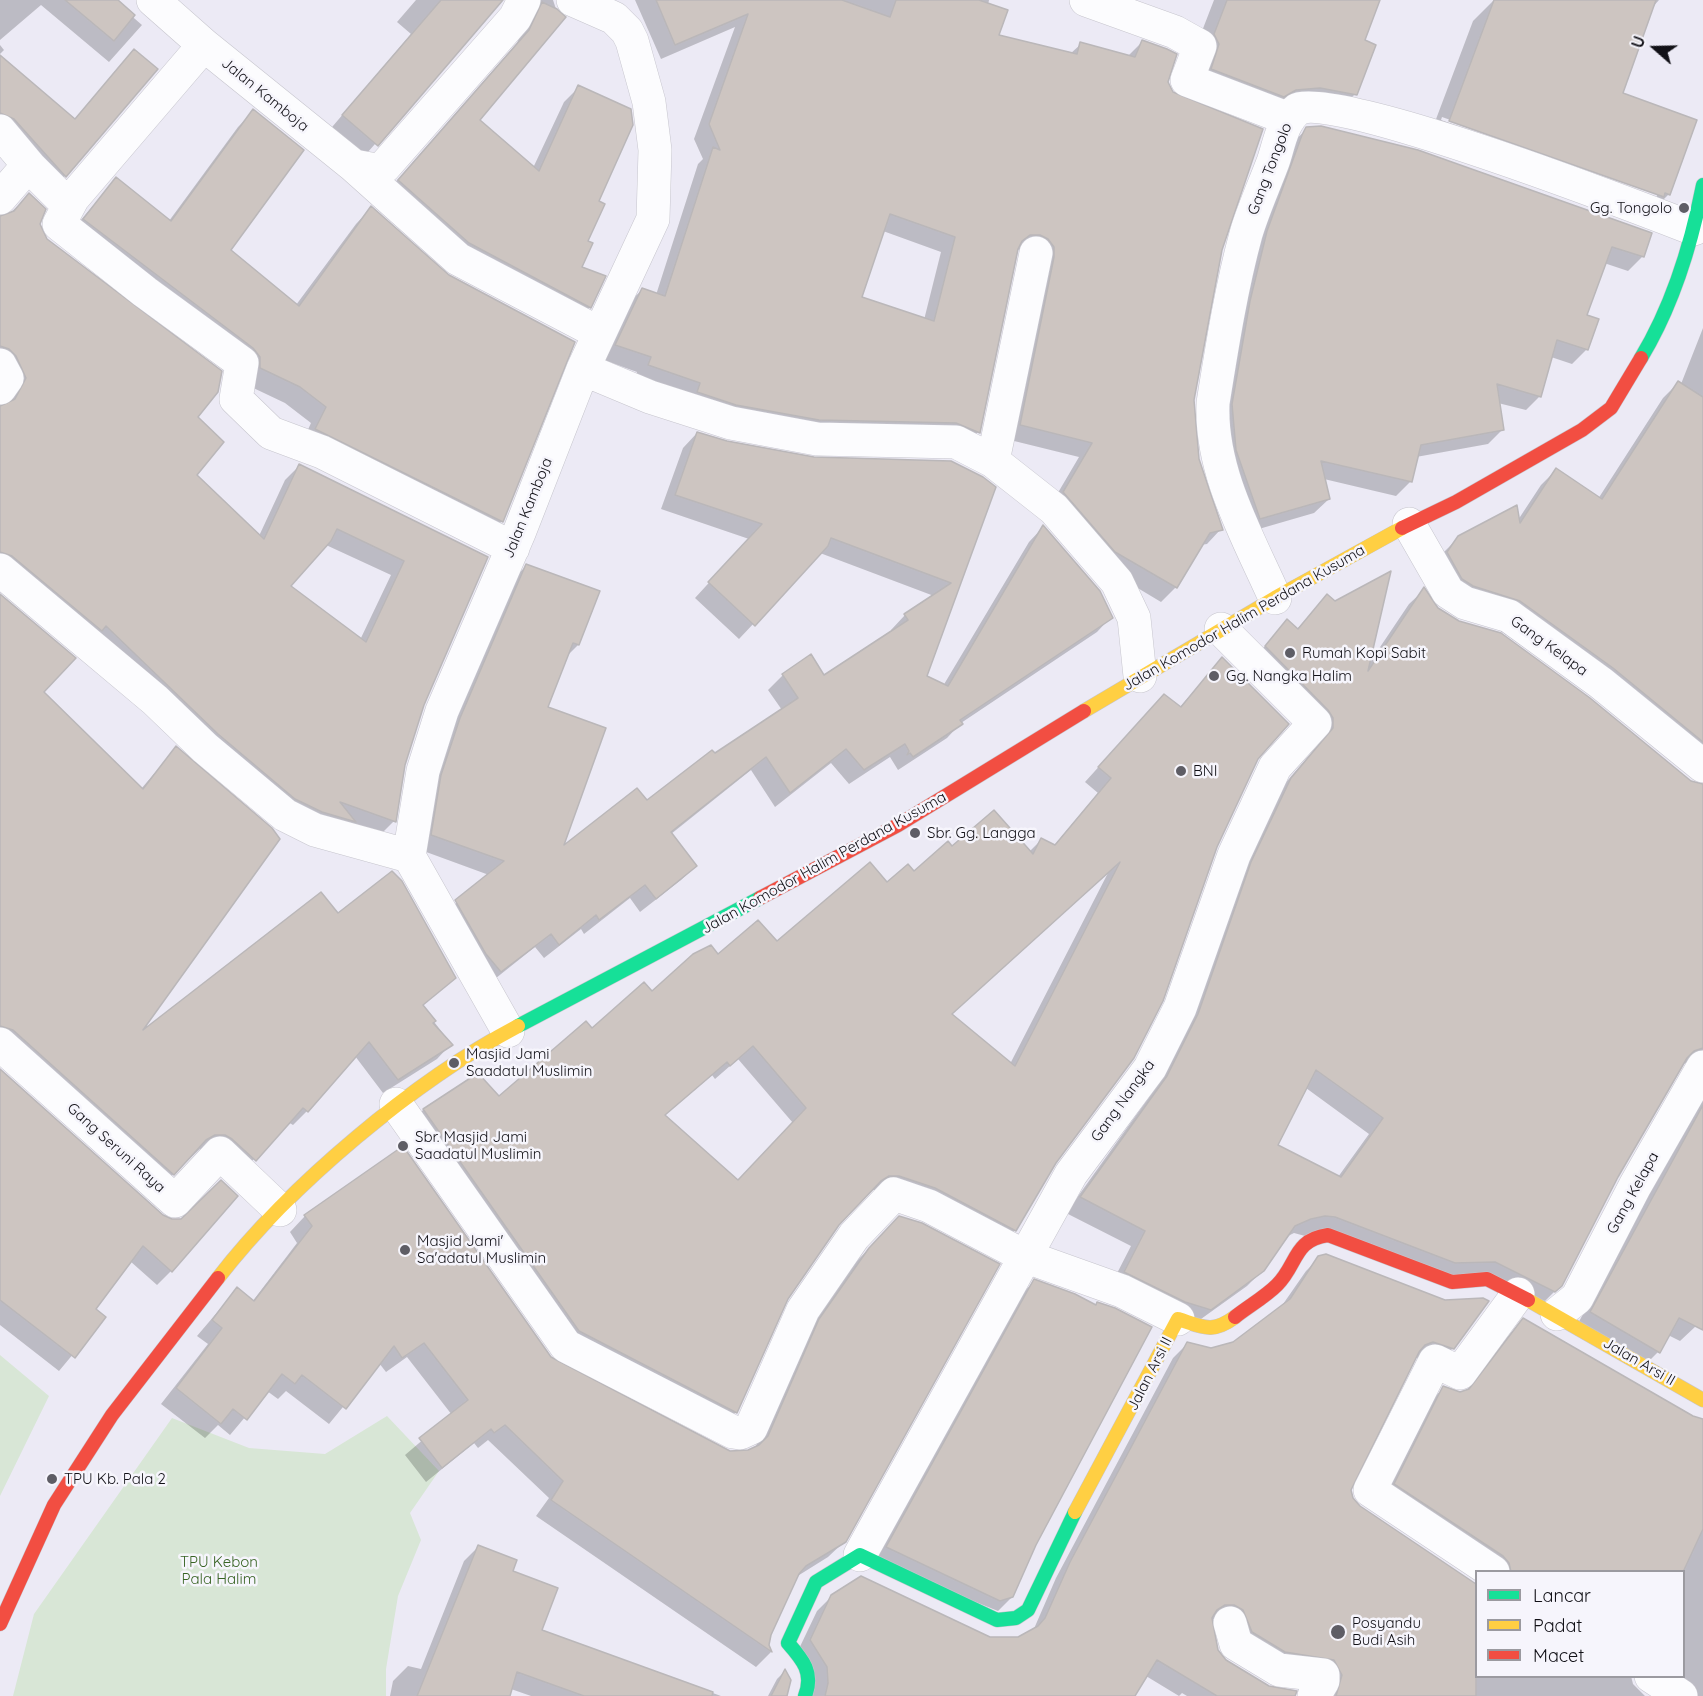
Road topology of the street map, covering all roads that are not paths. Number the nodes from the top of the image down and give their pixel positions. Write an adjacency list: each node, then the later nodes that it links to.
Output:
1 (153, 0): 5 (street, Jalan Kamboja)
2 (524, 0): 8 (street)
3 (573, 0): 14 (street, Jalan Kamboja)
4 (1086, 0): 6 (street)
5 (204, 45): 8 (street, Jalan Kamboja); 11 (street)
6 (1289, 119): 12 (street, Gang Tongolo); 22 (street, Gang Tongolo)
7 (0, 131): 9 (street)
8 (354, 166): 14 (street, Jalan Kamboja)
9 (31, 168): 10 (street); 11 (street)
10 (0, 198)
11 (73, 198): 20 (street)
12 (1700, 203): 19 (street, Jalan Komodor Halim Perdana Kusuma)
13 (1036, 253): 18 (street)
14 (599, 333): 16 (street, Jalan Kamboja)
15 (0, 365): 17 (street)
16 (583, 369): 18 (street); 20 (street, Jalan Kamboja)
17 (0, 388)
18 (993, 461): 24 (street)
19 (1409, 524): 22 (street, Jalan Komodor Halim Perdana Kusuma); 25 (street, Gang Kelapa)
20 (513, 548): 26 (street, Jalan Kamboja)
21 (0, 570): 26 (street)
22 (1275, 598): 23 (street, Jalan Komodor Halim Perdana Kusuma)
23 (1221, 629): 24 (street, Jalan Komodor Halim Perdana Kusuma); 32 (street, Gang Nangka)
24 (1140, 676): 27 (street, Jalan Komodor Halim Perdana Kusuma)
25 (1703, 766)
26 (409, 856): 27 (street)
27 (508, 1031): 30 (street, Jalan Komodor Halim Perdana Kusuma)
28 (0, 1044): 31 (street, Gang Seruni Raya)
29 (1703, 1067): 34 (street, Gang Kelapa)
30 (396, 1104): 31 (street, Jalan Komodor Halim Perdana Kusuma); 32 (street)
31 (280, 1210): 40 (street, Jalan Komodor Halim Perdana Kusuma)
32 (1024, 1256): 35 (street); 37 (street, Gang Nangka)
33 (1518, 1294): 34 (street, Jalan Arsi II); 35 (street, Jalan Arsi II); 38 (street)
34 (1557, 1314): 36 (street, Jalan Arsi II)
35 (1178, 1319): 37 (street, Jalan Arsi II)
36 (1703, 1400)
37 (860, 1555): 42 (street)
38 (1490, 1570)
39 (1230, 1623): 43 (street)
40 (0, 1624)
41 (1653, 1678): 44 (street)
42 (805, 1696)
43 (1314, 1696)
44 (1681, 1696)

